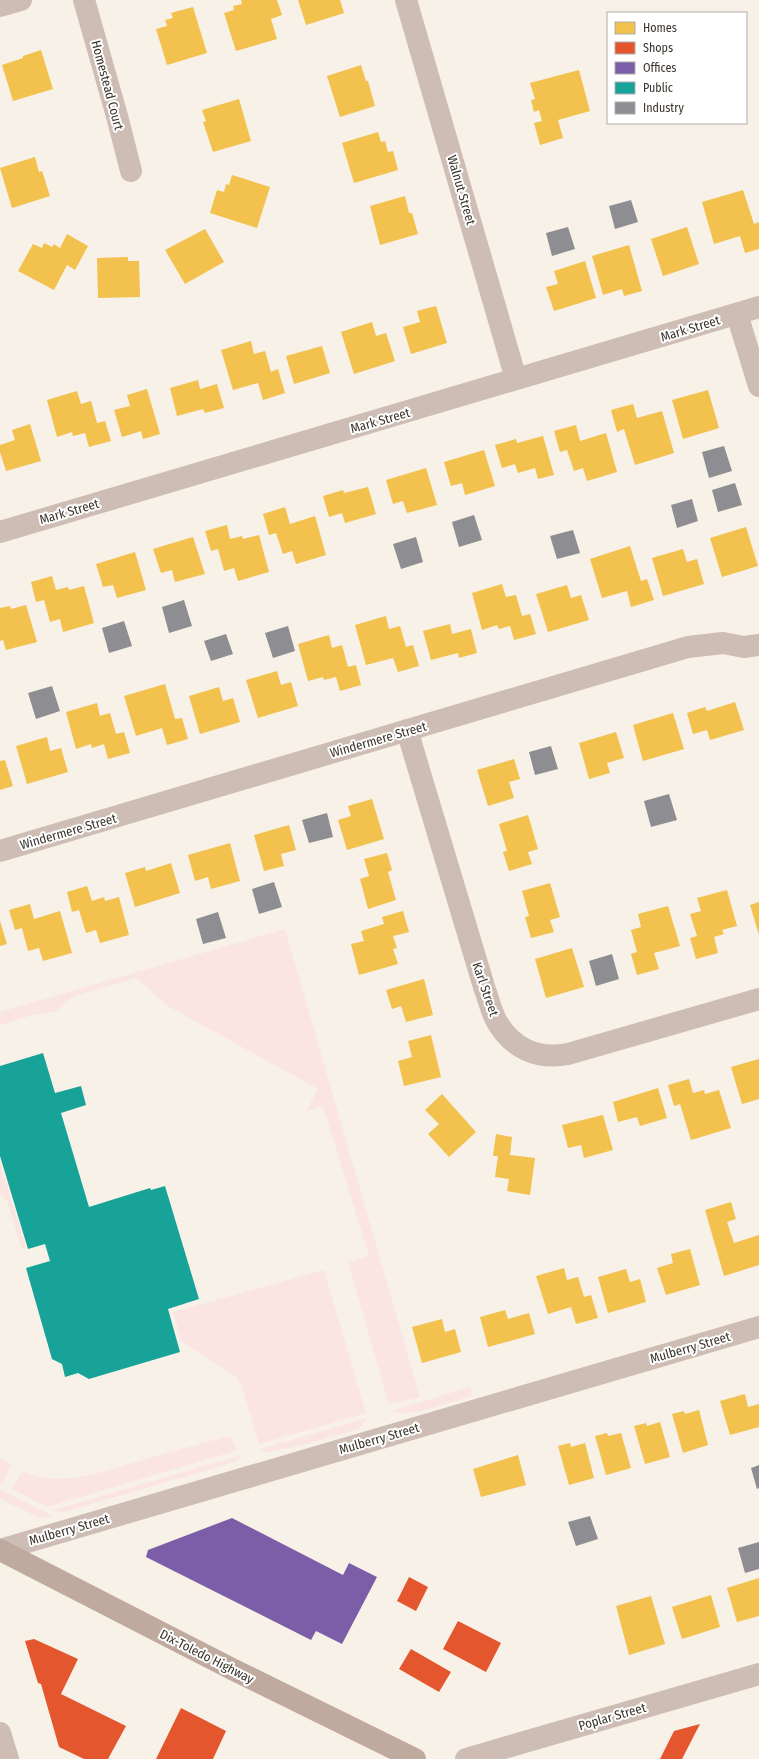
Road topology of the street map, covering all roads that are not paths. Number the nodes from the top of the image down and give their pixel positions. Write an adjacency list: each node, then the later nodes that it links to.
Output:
1 (21, 0): 4 (street)
2 (84, 0): 5 (street, Homestead Court)
3 (406, 0): 8 (street, Walnut Street)
4 (0, 6)
5 (131, 171)
6 (759, 307): 7 (street, Mark Street)
7 (737, 314): 8 (street, Mark Street); 9 (street)
8 (516, 380): 10 (street, Mark Street)
9 (759, 386)
10 (0, 532)
11 (759, 645): 12 (street, Windermere Street)
12 (407, 730): 13 (street, Windermere Street); 14 (street, Karl Street)
13 (0, 850)
14 (759, 1000)
15 (759, 1327): 16 (street, Mulberry Street)
16 (0, 1550): 20 (main road, Dix-Toledo Highway)
17 (759, 1674): 21 (street, Poplar Street)
18 (0, 1733): 19 (street)
19 (8, 1759)
20 (415, 1759)
21 (466, 1759)

